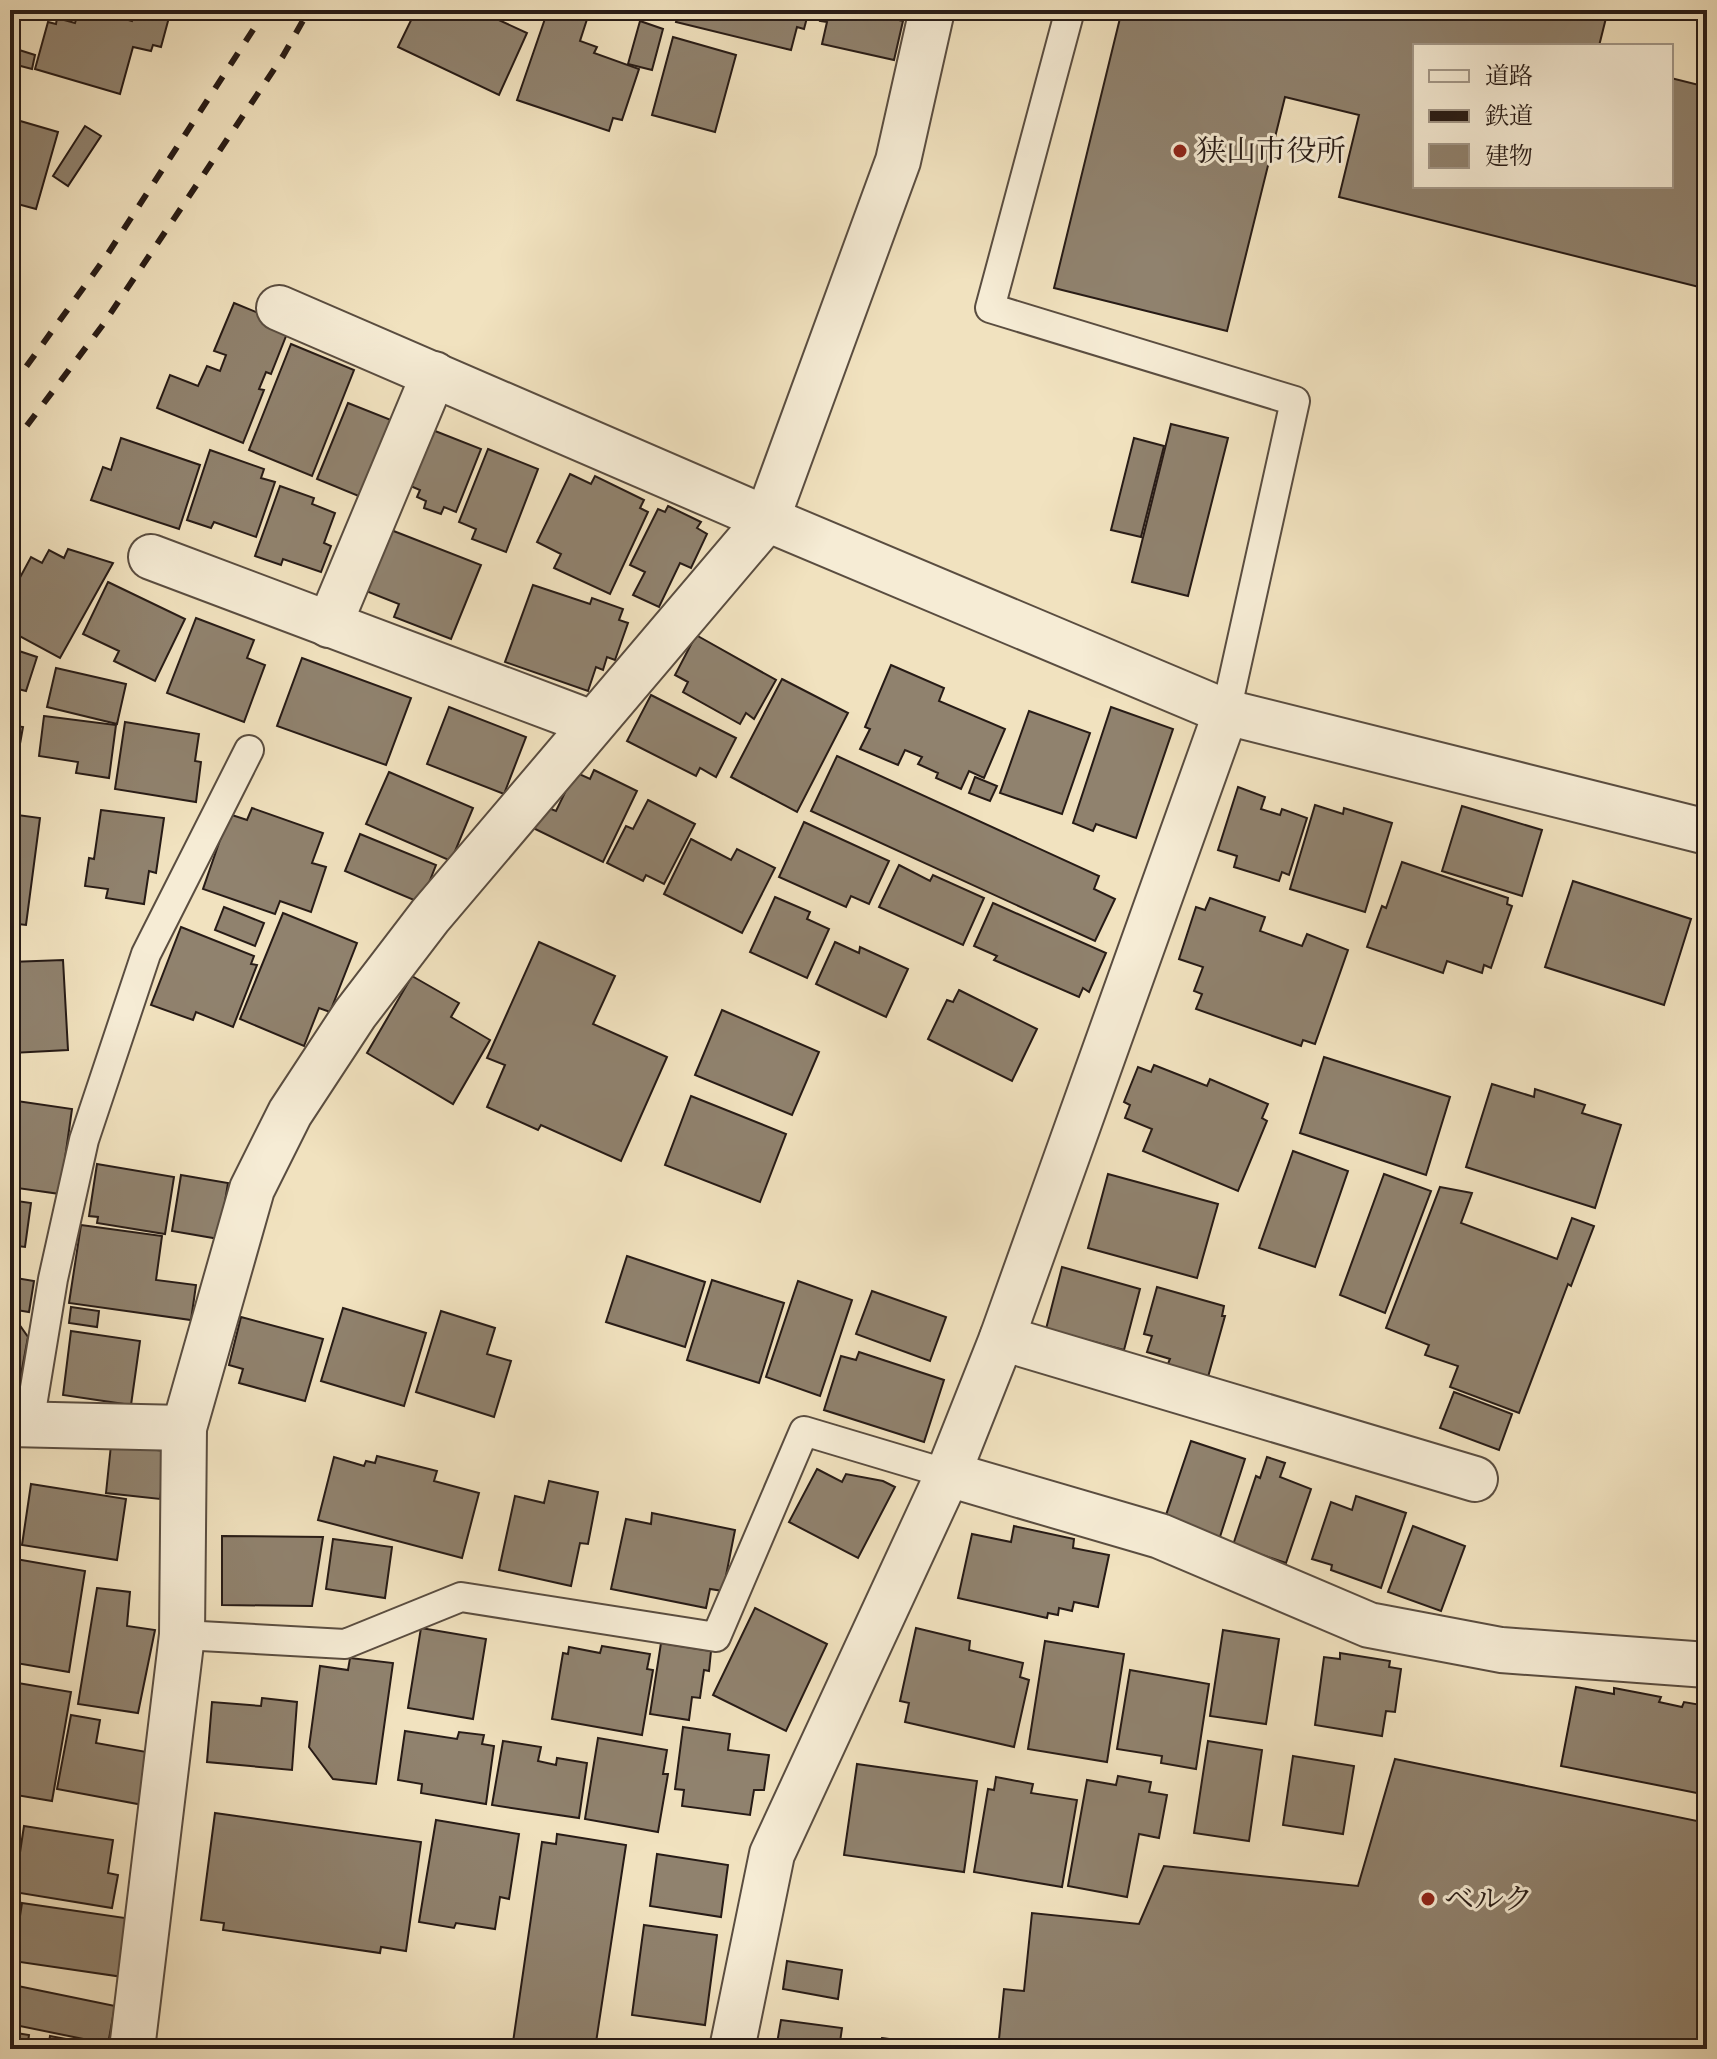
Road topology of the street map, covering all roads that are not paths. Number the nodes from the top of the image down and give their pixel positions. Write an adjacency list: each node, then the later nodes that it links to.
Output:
1 (932, 10): 5 (street)
2 (1070, 10): 8 (lane)
3 (279, 308): 4 (street)
4 (434, 374): 5 (street); 7 (street)
5 (767, 519): 8 (street); 9 (street)
6 (151, 557): 7 (street)
7 (329, 625): 9 (street)
8 (1226, 712): 11 (street); 12 (street)
9 (592, 723): 14 (street)
10 (249, 750): 13 (lane)
11 (1707, 832)
12 (1002, 1338): 15 (street); 16 (street)
13 (20, 1424): 14 (street)
14 (184, 1428): 17 (street)
15 (948, 1474): 17 (lane); 18 (street); 20 (street)
16 (1475, 1479)
17 (182, 1635): 19 (street)
18 (1707, 1665)
19 (132, 2049)
20 (732, 2049)

